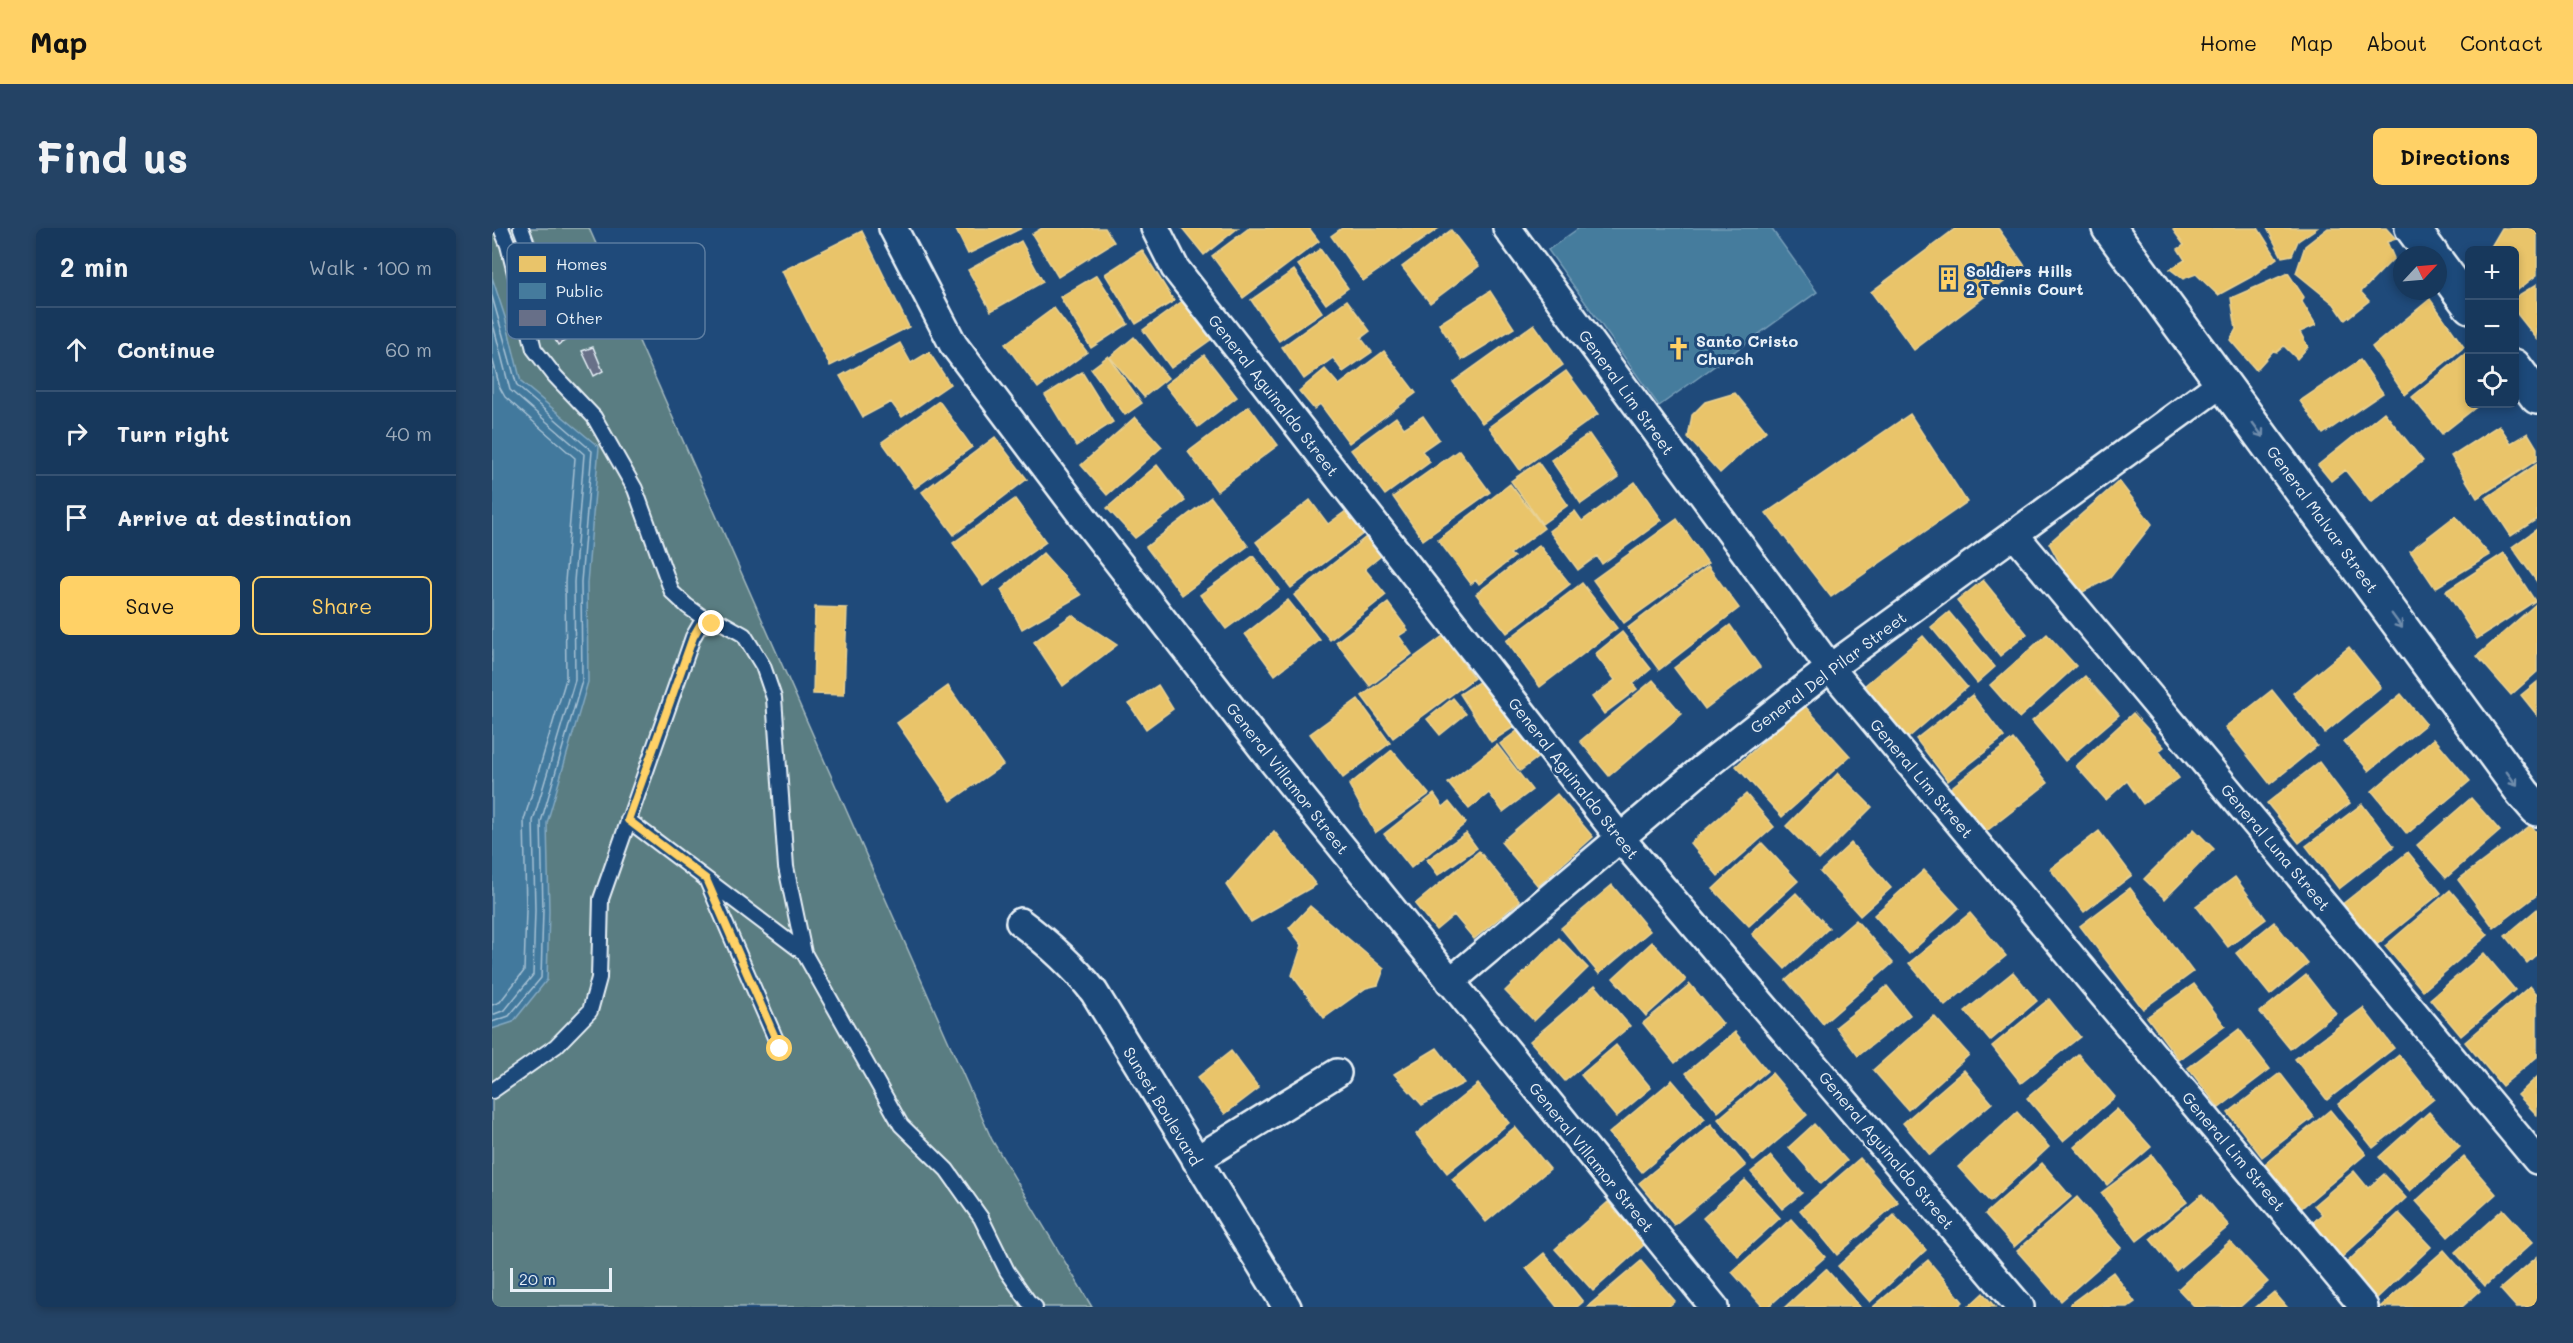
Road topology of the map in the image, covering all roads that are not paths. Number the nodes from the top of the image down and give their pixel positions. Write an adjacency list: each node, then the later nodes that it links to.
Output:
1 (501, 228): 8 (lane)
2 (521, 228): 9 (lane)
3 (893, 228): 26 (street, General Villamor Street)
4 (1155, 228): 22 (street, General Aguinaldo Street)
5 (2109, 228): 15 (street, General Malvar Street)
6 (2412, 228): 10 (street)
7 (1517, 232): 19 (street, General Lim Street)
8 (508, 243)
9 (527, 243)
10 (2425, 246)
11 (2447, 275): 12 (street)
12 (2465, 300)
13 (532, 339): 18 (lane)
14 (2519, 373): 16 (street)
15 (2223, 382): 17 (street, General Del Pilar Street); 20 (street, General Malvar Street, one-way to 20)
16 (2537, 397)
17 (2014, 534): 19 (street, General Del Pilar Street); 31 (street, General Luna Street)
18 (712, 624): 21 (lane); 25 (lane)
19 (1830, 668): 22 (street, General Del Pilar Street); 36 (street, General Lim Street)
20 (2537, 809)
21 (628, 820): 23 (lane); 29 (lane)
22 (1621, 839): 26 (street, General Del Pilar Street); 35 (street, General Aguinaldo Street)
23 (706, 879): 25 (lane); 27 (lane)
24 (1020, 922): 30 (street, Sunset Boulevard)
25 (804, 953): 32 (lane)
26 (1450, 982): 34 (street, General Villamor Street)
27 (780, 1049)
28 (1337, 1073): 30 (street)
29 (492, 1091)
30 (1196, 1160): 33 (street, Sunset Boulevard)
31 (2537, 1160)
32 (1035, 1307)
33 (1287, 1307)
34 (1714, 1307)
35 (2020, 1307)
36 (2364, 1307)

